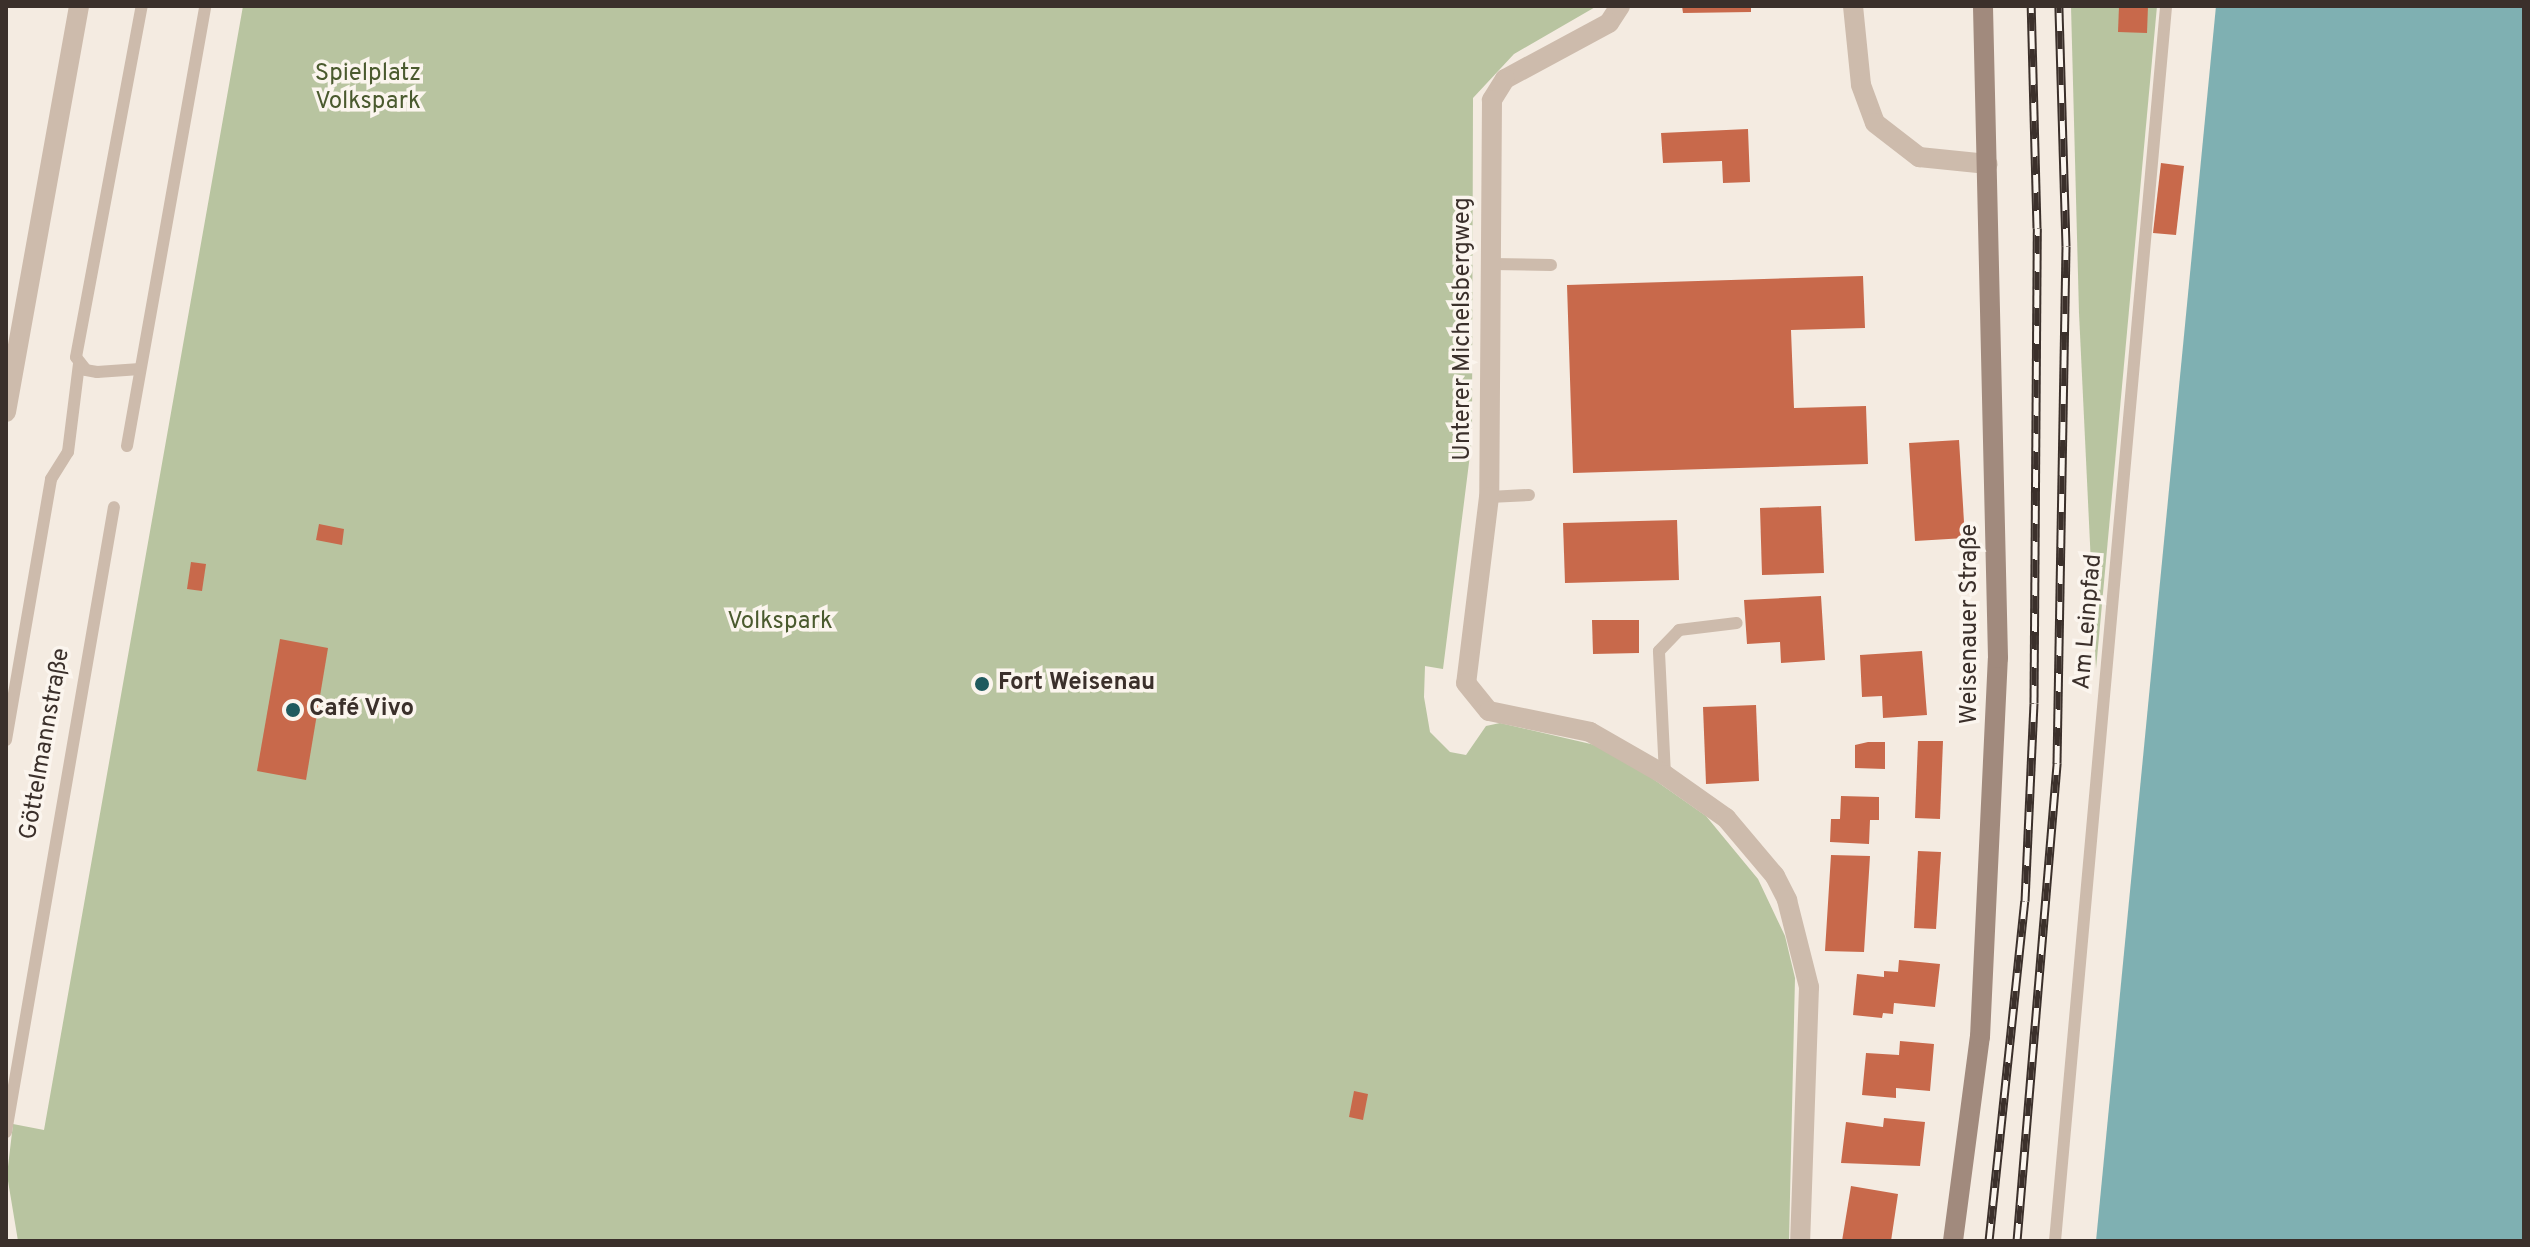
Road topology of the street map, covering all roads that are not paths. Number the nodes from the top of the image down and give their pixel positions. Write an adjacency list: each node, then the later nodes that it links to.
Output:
1 (79, 6): 13 (street)
2 (142, 6): 11 (lane)
3 (205, 6): 12 (lane)
4 (1620, 6): 9 (street, Unterer Michelsbergweg)
5 (1853, 6): 8 (street)
6 (1983, 6): 8 (main road, Weisenauer Straße)
7 (2166, 6): 24 (lane, Am Leinpfad)
8 (1988, 164): 23 (main road, Weisenauer Straße)
9 (1492, 264): 10 (lane); 16 (street, Unterer Michelsbergweg)
10 (1551, 265)
11 (79, 364): 12 (lane); 19 (lane)
12 (140, 369): 14 (lane)
13 (6, 412)
14 (127, 446)
15 (1529, 495): 16 (lane)
16 (1489, 497): 20 (street, Unterer Michelsbergweg)
17 (114, 507): 21 (lane, Göttelmannstraße)
18 (1737, 623): 20 (lane)
19 (6, 740)
20 (1665, 775): 22 (street)
21 (6, 1132)
22 (1800, 1241)
23 (1953, 1241)
24 (2055, 1241)

